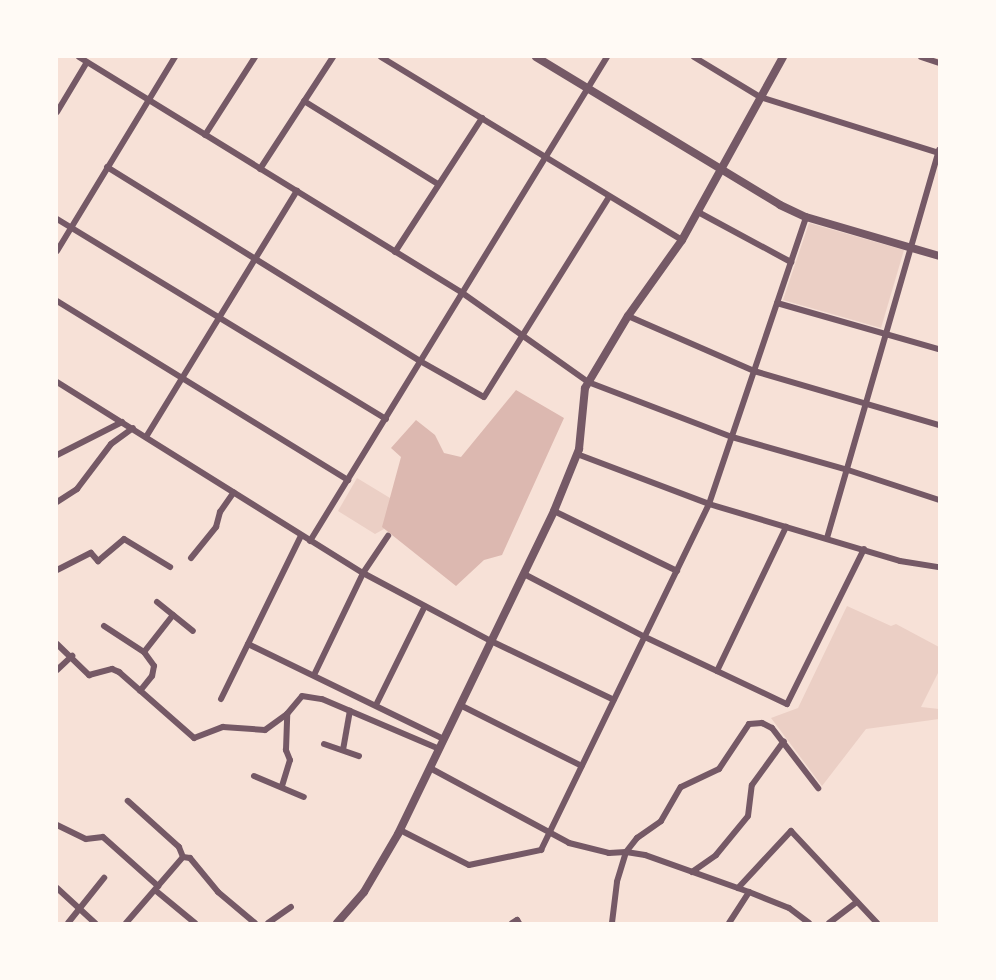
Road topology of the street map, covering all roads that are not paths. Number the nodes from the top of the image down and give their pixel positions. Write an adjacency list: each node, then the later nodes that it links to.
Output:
1 (79, 57): 11 (street)
2 (175, 57): 15 (street)
3 (255, 57): 19 (street)
4 (333, 57): 16 (street)
5 (381, 57): 18 (street)
6 (536, 57): 13 (street)
7 (607, 57): 13 (street)
8 (694, 57): 14 (street)
9 (783, 57): 14 (street)
10 (921, 57): 12 (street)
11 (87, 62): 15 (street); 17 (street)
12 (939, 63)
13 (588, 89): 21 (street); 24 (street)
14 (760, 97): 20 (street); 24 (street)
15 (149, 100): 19 (street); 22 (street)
16 (304, 101): 23 (street); 25 (street)
17 (57, 112)
18 (482, 118): 21 (street); 25 (street)
19 (205, 135): 23 (street)
20 (939, 152): 33 (street)
21 (546, 158): 27 (street); 39 (street)
22 (107, 168): 31 (street); 37 (street)
23 (260, 169): 26 (street)
24 (722, 170): 28 (street); 29 (street)
25 (438, 184): 35 (street)
26 (297, 191): 35 (street); 37 (street)
27 (609, 197): 32 (street); 45 (street)
28 (698, 212): 32 (street); 38 (street)
29 (806, 217): 33 (street); 38 (street)
30 (57, 219): 31 (street)
31 (71, 228): 34 (street); 43 (street)
32 (682, 240): 42 (street)
33 (909, 247): 36 (street); 44 (street)
34 (57, 251)
35 (395, 252): 39 (street)
36 (939, 255)
37 (255, 259): 43 (street); 47 (street)
38 (790, 262): 41 (street)
39 (461, 292): 45 (street); 47 (street)
40 (57, 301): 49 (street)
41 (777, 303): 44 (street); 48 (street)
42 (628, 316): 48 (street); 51 (street)
43 (219, 318): 49 (street); 53 (street)
44 (884, 333): 46 (street); 52 (street)
45 (523, 334): 47 (street); 51 (street)
46 (939, 349)
47 (420, 361): 53 (street)
48 (754, 371): 52 (street); 58 (street)
49 (182, 378): 57 (street); 62 (street)
50 (57, 382): 54 (street)
51 (588, 382): 58 (street); 59 (street)
52 (864, 404): 55 (street); 61 (street)
53 (386, 419): 62 (street)
54 (122, 422): 56 (street); 60 (street)
55 (939, 425)
56 (133, 428): 57 (street); 65 (street)
57 (146, 436): 63 (street)
58 (732, 437): 61 (street); 66 (street)
59 (577, 454): 66 (street); 67 (street)
60 (57, 455)
61 (848, 470): 64 (street); 71 (street)
62 (348, 480): 72 (street)
63 (234, 492): 69 (street); 74 (street)
64 (939, 500)
65 (57, 502)
66 (710, 504): 68 (street); 78 (street)
67 (554, 511): 78 (street); 80 (street)
68 (786, 527): 71 (street); 93 (street)
69 (301, 536): 72 (street); 89 (street)
70 (388, 536): 79 (street)
71 (827, 538): 73 (street)
72 (310, 541): 79 (street)
73 (864, 549): 76 (street); 93 (street)
74 (190, 558)
75 (170, 567): 77 (street)
76 (939, 567)
77 (57, 570)
78 (677, 571): 86 (street)
79 (363, 573): 82 (street); 94 (street)
80 (524, 573): 86 (street); 87 (street)
81 (157, 602): 83 (street)
82 (425, 606): 87 (street); 98 (street)
83 (173, 615): 85 (street); 90 (street)
84 (104, 626): 90 (street)
85 (193, 631)
86 (645, 637): 93 (street); 97 (street)
87 (491, 641): 97 (street); 99 (street)
88 (57, 644): 91 (street)
89 (248, 644): 94 (street); 96 (street)
90 (144, 652): 95 (street)
91 (72, 657): 92 (street); 95 (street)
92 (57, 670)
93 (717, 671)
94 (314, 675): 98 (street)
95 (140, 691): 101 (street)
96 (221, 699)
97 (614, 699): 108 (street)
98 (375, 705): 102 (street)
99 (460, 705): 102 (street); 108 (street)
100 (350, 711): 101 (street); 105 (street); 106 (street)
101 (287, 714): 111 (street)
102 (444, 739): 106 (street)
103 (784, 741): 112 (street); 118 (street); 120 (street)
104 (324, 744): 105 (street)
105 (343, 750): 107 (street)
106 (439, 750): 109 (street)
107 (359, 756)
108 (582, 766): 117 (street)
109 (430, 768): 116 (street); 117 (street)
110 (254, 776): 111 (street)
111 (282, 786): 113 (street)
112 (818, 788)
113 (304, 796)
114 (128, 801): 119 (street)
115 (57, 825): 123 (street)
116 (400, 830): 117 (street); 135 (street)
117 (550, 831): 118 (street)
118 (626, 852): 120 (street); 138 (street)
119 (183, 857): 123 (street); 133 (street)
120 (692, 872): 124 (street)
121 (104, 878): 128 (street)
122 (57, 888): 128 (street)
123 (156, 888): 131 (street); 132 (street)
124 (738, 888): 125 (street); 126 (street)
125 (749, 892): 139 (street); 140 (street)
126 (857, 902): 141 (street); 142 (street)
127 (291, 907): 134 (street)
128 (80, 909): 129 (street); 130 (street)
129 (68, 923)
130 (95, 923)
131 (126, 923)
132 (195, 923)
133 (255, 923)
134 (268, 923)
135 (337, 923)
136 (513, 923): 137 (street)
137 (519, 923)
138 (612, 923)
139 (729, 923)
140 (808, 923)
141 (829, 923)
142 (877, 923)

